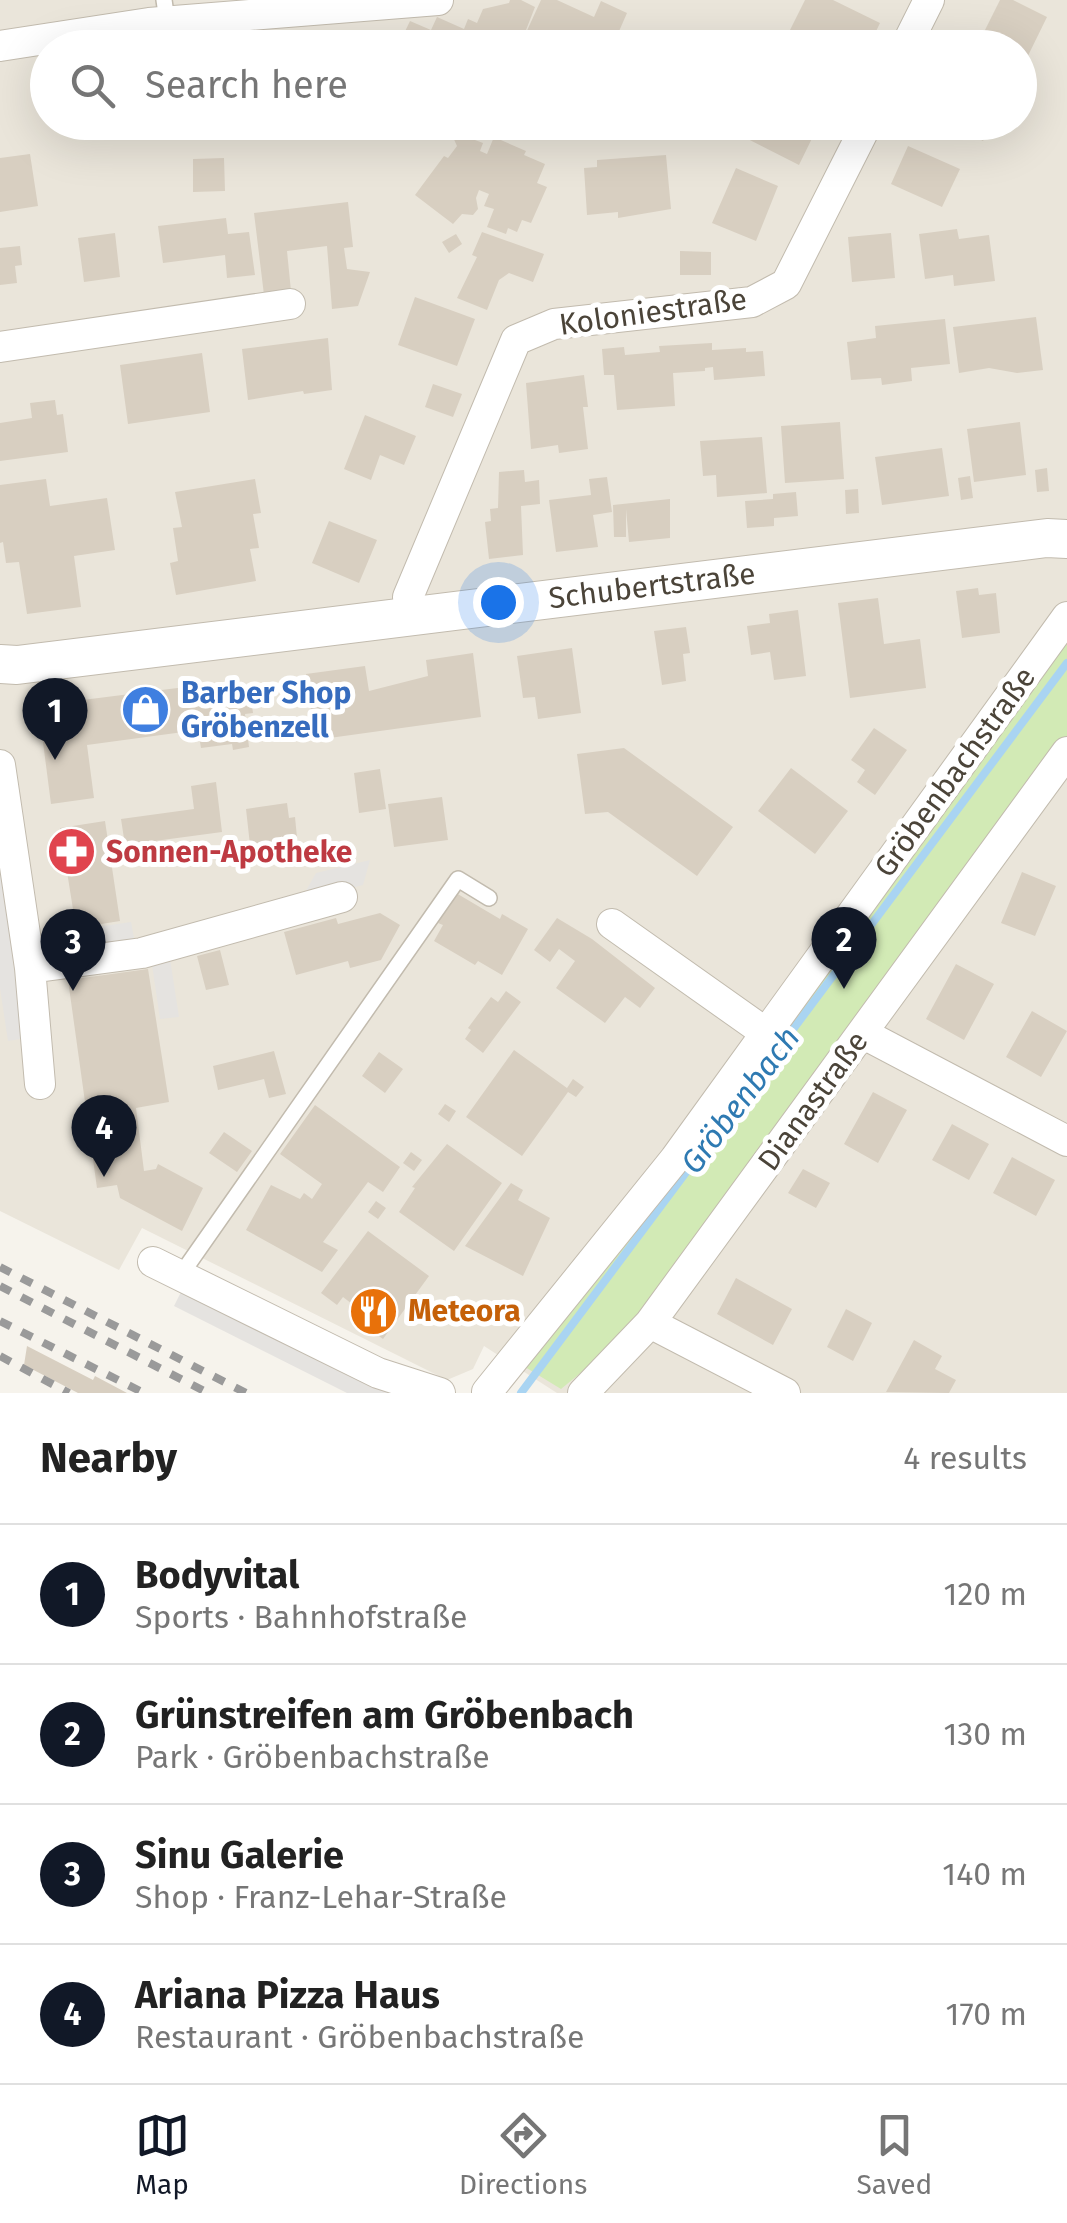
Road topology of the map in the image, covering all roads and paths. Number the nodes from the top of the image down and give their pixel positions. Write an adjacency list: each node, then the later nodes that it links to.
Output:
1 (928, 0): 5 (street)
2 (422, 1): 3 (street)
3 (166, 11): 4 (street)
4 (76, 30)
5 (914, 30)
6 (30, 40): 7 (street)
7 (0, 46)
8 (859, 140): 12 (street, Koloniestraße)
9 (290, 304): 10 (street)
10 (0, 347)
11 (1067, 538): 12 (street, Schubertstraße)
12 (410, 615): 14 (street, Schubertstraße)
13 (1067, 617): 21 (street, Gröbenbachstraße)
14 (0, 664)
15 (1067, 752): 22 (street, Dianastraße)
16 (0, 765): 20 (street)
17 (342, 898): 20 (street)
18 (490, 898): 25 (lane)
19 (612, 924): 21 (street)
20 (30, 968): 23 (street)
21 (766, 1033): 27 (street, Gröbenbachstraße)
22 (862, 1034): 24 (street); 26 (street, Dianastraße)
23 (40, 1084)
24 (1067, 1141)
25 (167, 1269): 28 (street)
26 (650, 1323): 31 (street, Dianastraße); 32 (street)
27 (487, 1392): 29 (street); 30 (street)
28 (440, 1393)
29 (474, 1393)
30 (495, 1393)
31 (583, 1393)
32 (785, 1393)

